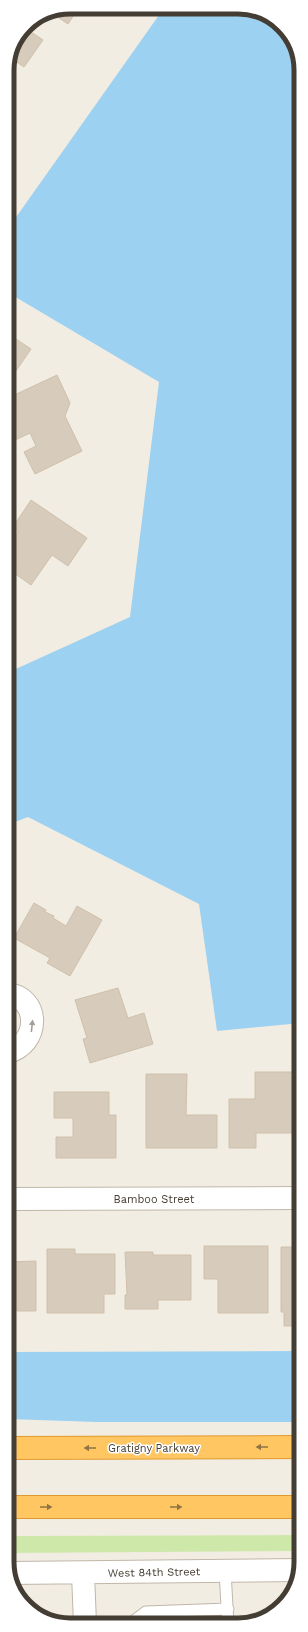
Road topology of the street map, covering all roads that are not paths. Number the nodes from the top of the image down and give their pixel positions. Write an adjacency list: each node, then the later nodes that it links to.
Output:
1 (14, 997): 2 (street, one-way to 1)
2 (14, 1049)
3 (294, 1198): 4 (street, Bamboo Street)
4 (14, 1199)
5 (294, 1447): 6 (highway, Gratigny Parkway, one-way to 6)
6 (14, 1448)
7 (14, 1507): 8 (highway, one-way to 8)
8 (294, 1507)
9 (294, 1570): 10 (street, West 84th Street)
10 (225, 1571): 12 (street, West 84th Street); 13 (lane)
11 (15, 1573): 12 (street, West 84th Street)
12 (83, 1573): 14 (street)
13 (228, 1609): 15 (lane); 16 (lane)
14 (85, 1618)
15 (138, 1618)
16 (228, 1618)

